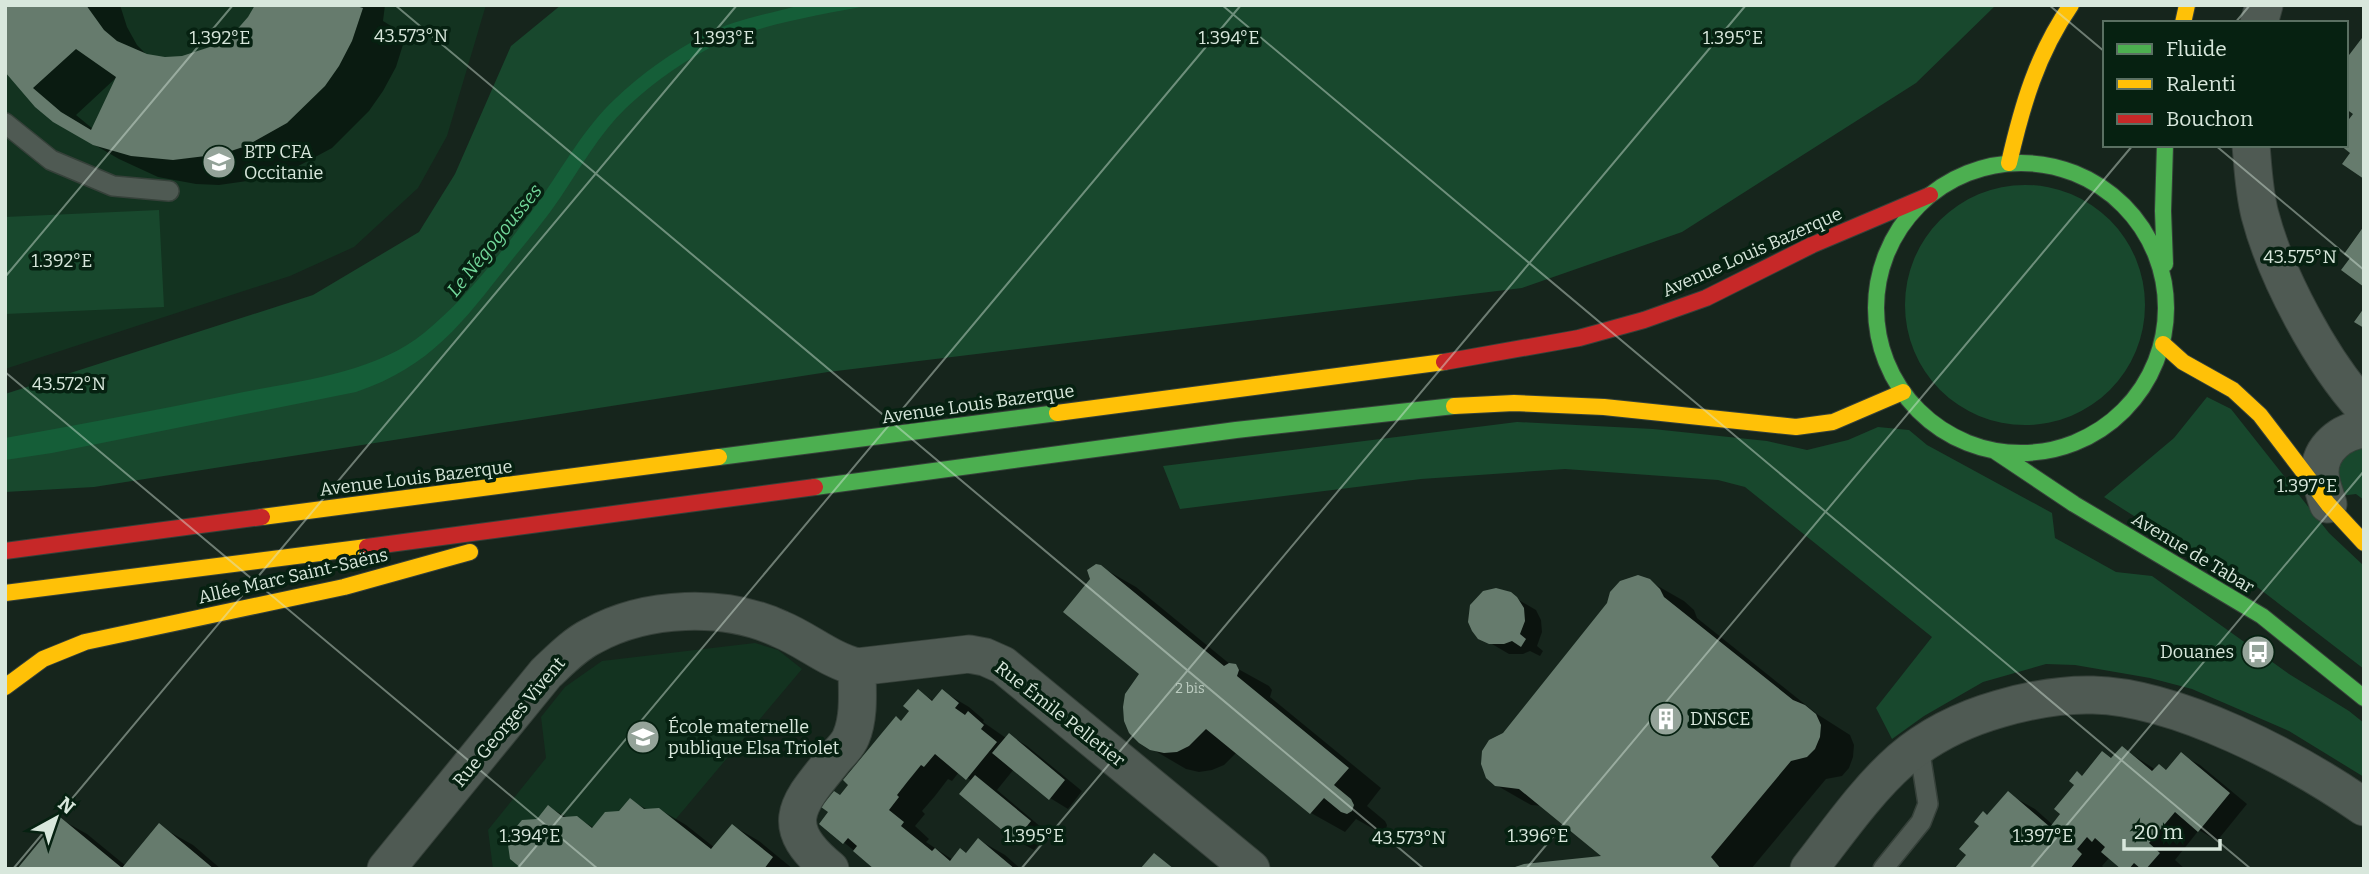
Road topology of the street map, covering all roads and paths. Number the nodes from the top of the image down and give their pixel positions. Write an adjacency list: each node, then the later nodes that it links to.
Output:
1 (2071, 5): 5 (main road)
2 (5, 122): 6 (lane)
3 (2165, 147): 8 (main road)
4 (2250, 147): 11 (street)
5 (2009, 163): 7 (main road); 8 (main road)
6 (169, 191)
7 (1930, 195): 10 (main road); 17 (main road, Avenue Louis Bazerque)
8 (2166, 294): 9 (main road)
9 (2163, 344): 13 (main road); 14 (main road)
10 (1903, 392): 13 (main road); 15 (main road)
11 (2364, 408)
12 (2364, 429): 14 (street)
13 (1995, 451): 21 (main road, Avenue de Tabar)
14 (2328, 504): 16 (main road)
15 (597, 517): 18 (main road); 20 (main road, Allée Marc Saint-Saëns)
16 (2364, 543)
17 (5, 551)
18 (5, 593)
19 (857, 667): 24 (street, Rue Georges Vivent); 25 (street); 26 (street, Rue Émile Pelletier)
20 (5, 687)
21 (2364, 698)
22 (1919, 747): 23 (street); 27 (street); 28 (lane)
23 (2364, 807)
24 (386, 869)
25 (830, 869)
26 (1251, 869)
27 (1809, 869)
28 (1883, 869)

